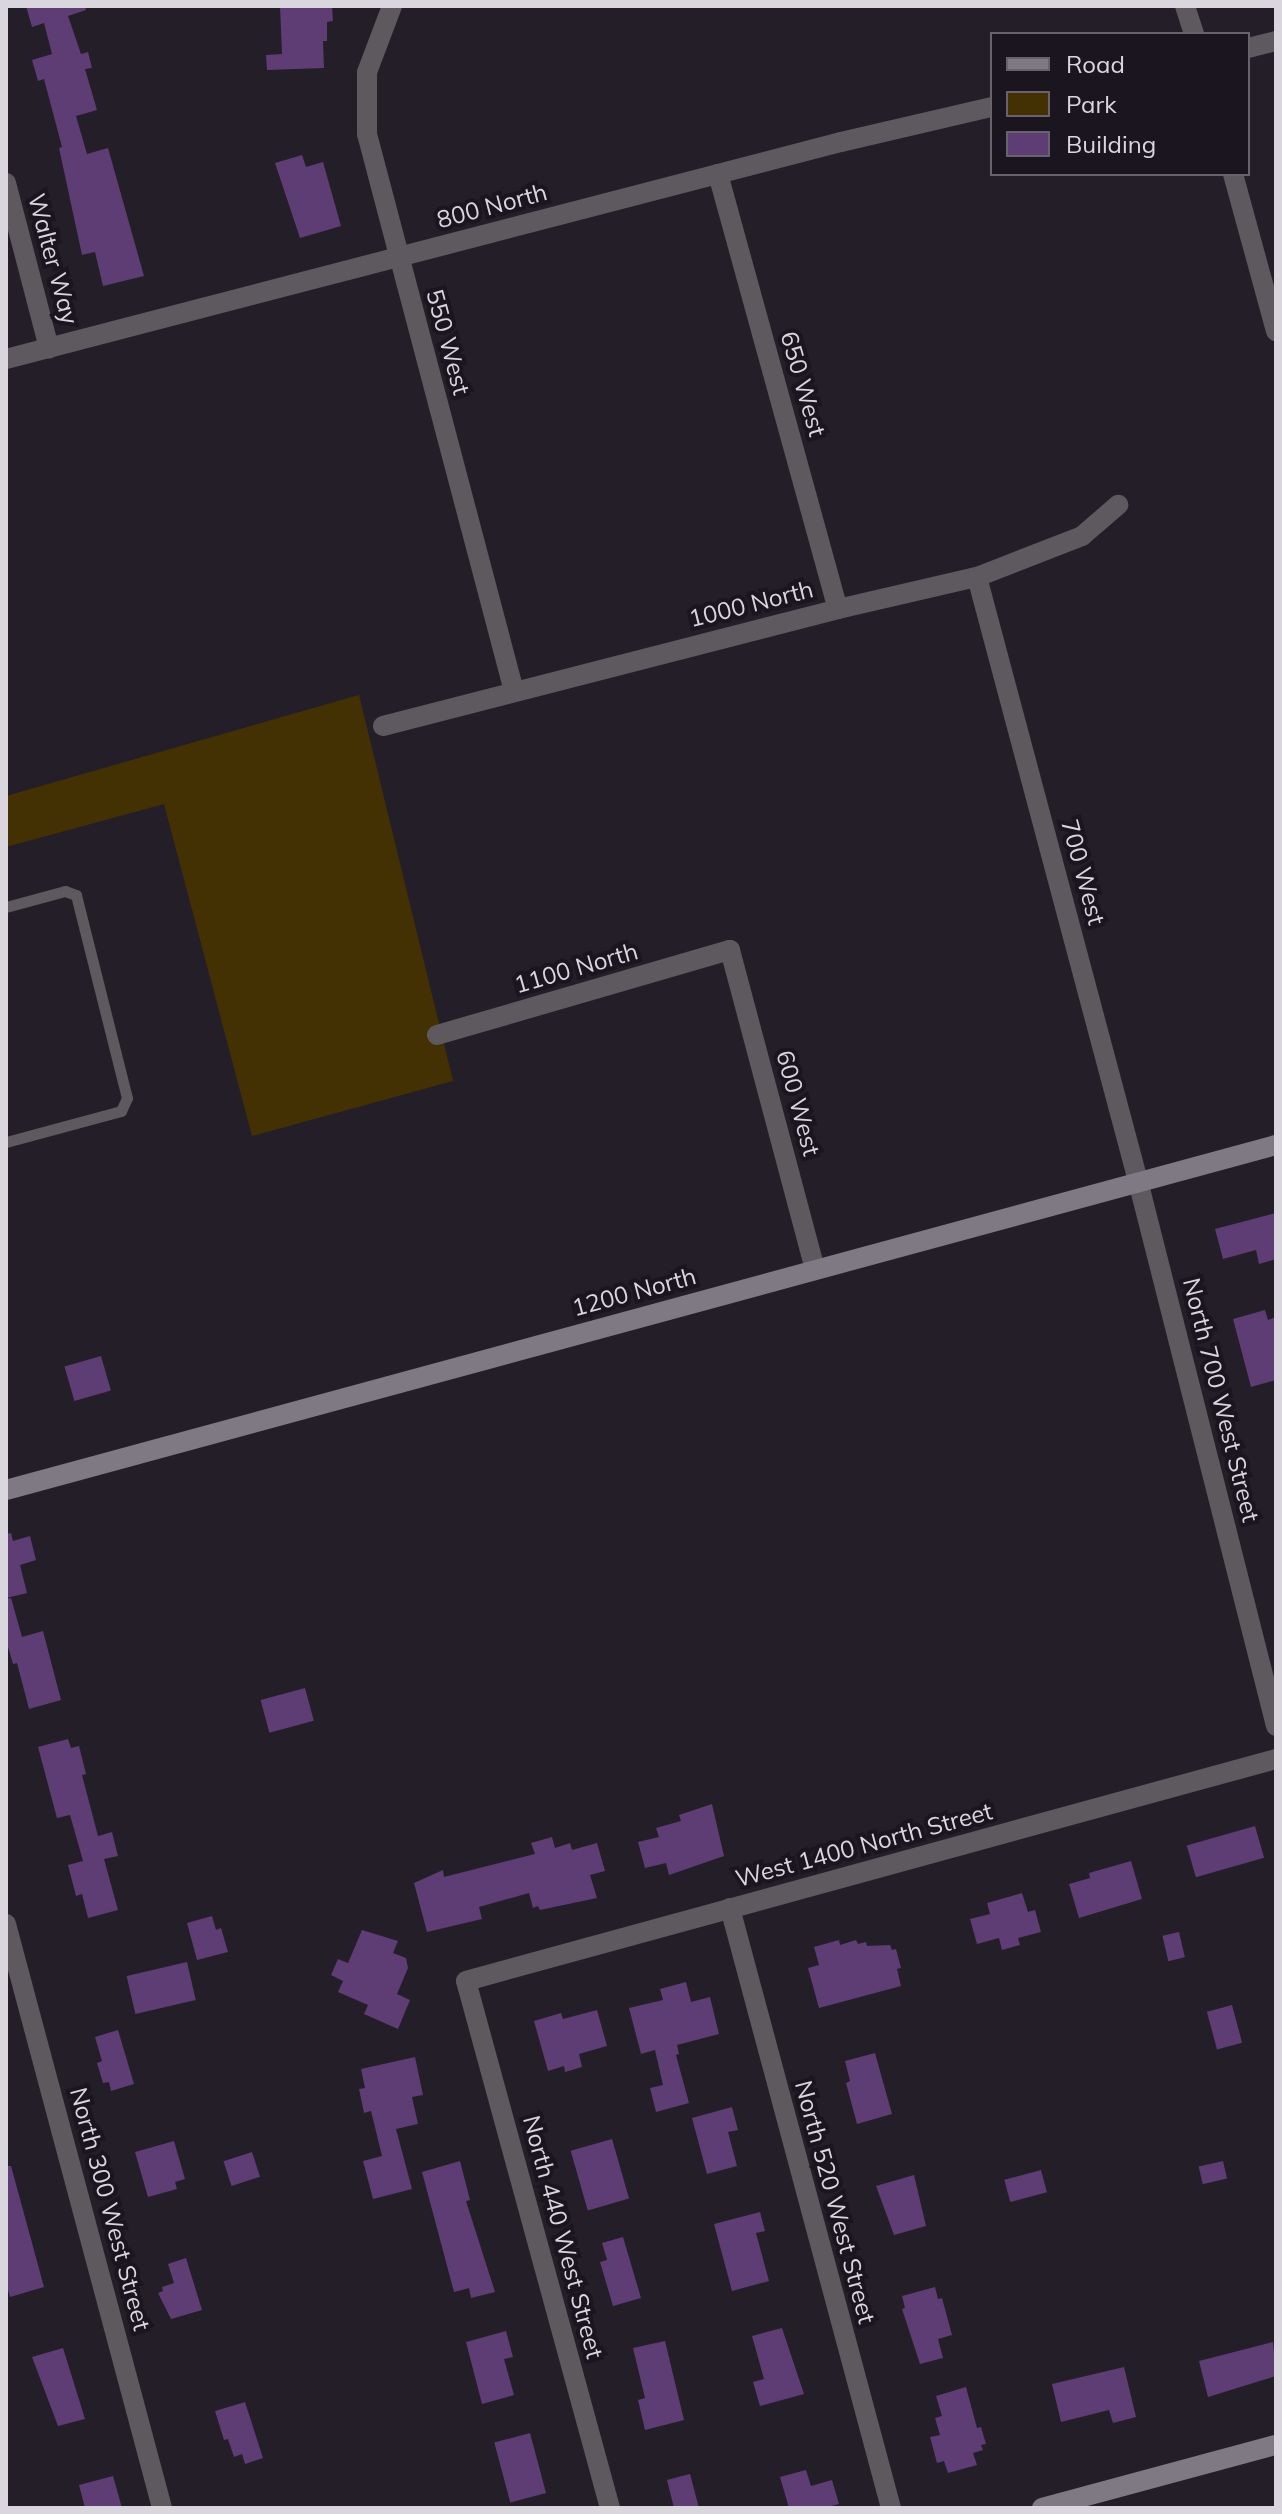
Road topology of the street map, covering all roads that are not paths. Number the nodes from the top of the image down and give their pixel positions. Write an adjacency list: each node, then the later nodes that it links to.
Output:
1 (392, 6): 10 (street, 550 West)
2 (1185, 6): 3 (street)
3 (1193, 32)
4 (1276, 41): 5 (street)
5 (1250, 48)
6 (990, 107): 7 (street, 800 North)
7 (718, 174): 10 (street, 800 North); 16 (street, 650 West)
8 (1234, 176): 11 (street)
9 (6, 183): 12 (street, Walter Way)
10 (398, 257): 12 (street, 800 North); 17 (street, 550 West)
11 (1276, 331)
12 (49, 348): 13 (street, 800 North)
13 (6, 359)
14 (1118, 505): 15 (street, 1000 North)
15 (977, 577): 16 (street, 1000 North); 24 (street, 700 West)
16 (838, 609): 17 (street, 1000 North)
17 (514, 691): 18 (street, 1000 North)
18 (383, 726)
19 (6, 907): 22 (lane)
20 (730, 950): 21 (street, 1100 North); 25 (street, 600 West)
21 (437, 1035)
22 (6, 1142)
23 (1276, 1145): 24 (street, 1200 North)
24 (1138, 1181): 25 (street, 1200 North); 27 (street, North 700 West Street)
25 (815, 1269): 26 (street, 1200 North)
26 (6, 1490)
27 (1276, 1726)
28 (1276, 1759): 29 (street, West 1400 North Street)
29 (730, 1908): 31 (street, West 1400 North Street); 35 (street, North 520 West Street)
30 (6, 1924): 33 (street, North 300 West Street)
31 (466, 1981): 34 (street, North 440 West Street)
32 (1276, 2445): 36 (street)
33 (162, 2508)
34 (610, 2508)
35 (891, 2508)
36 (1042, 2508)

